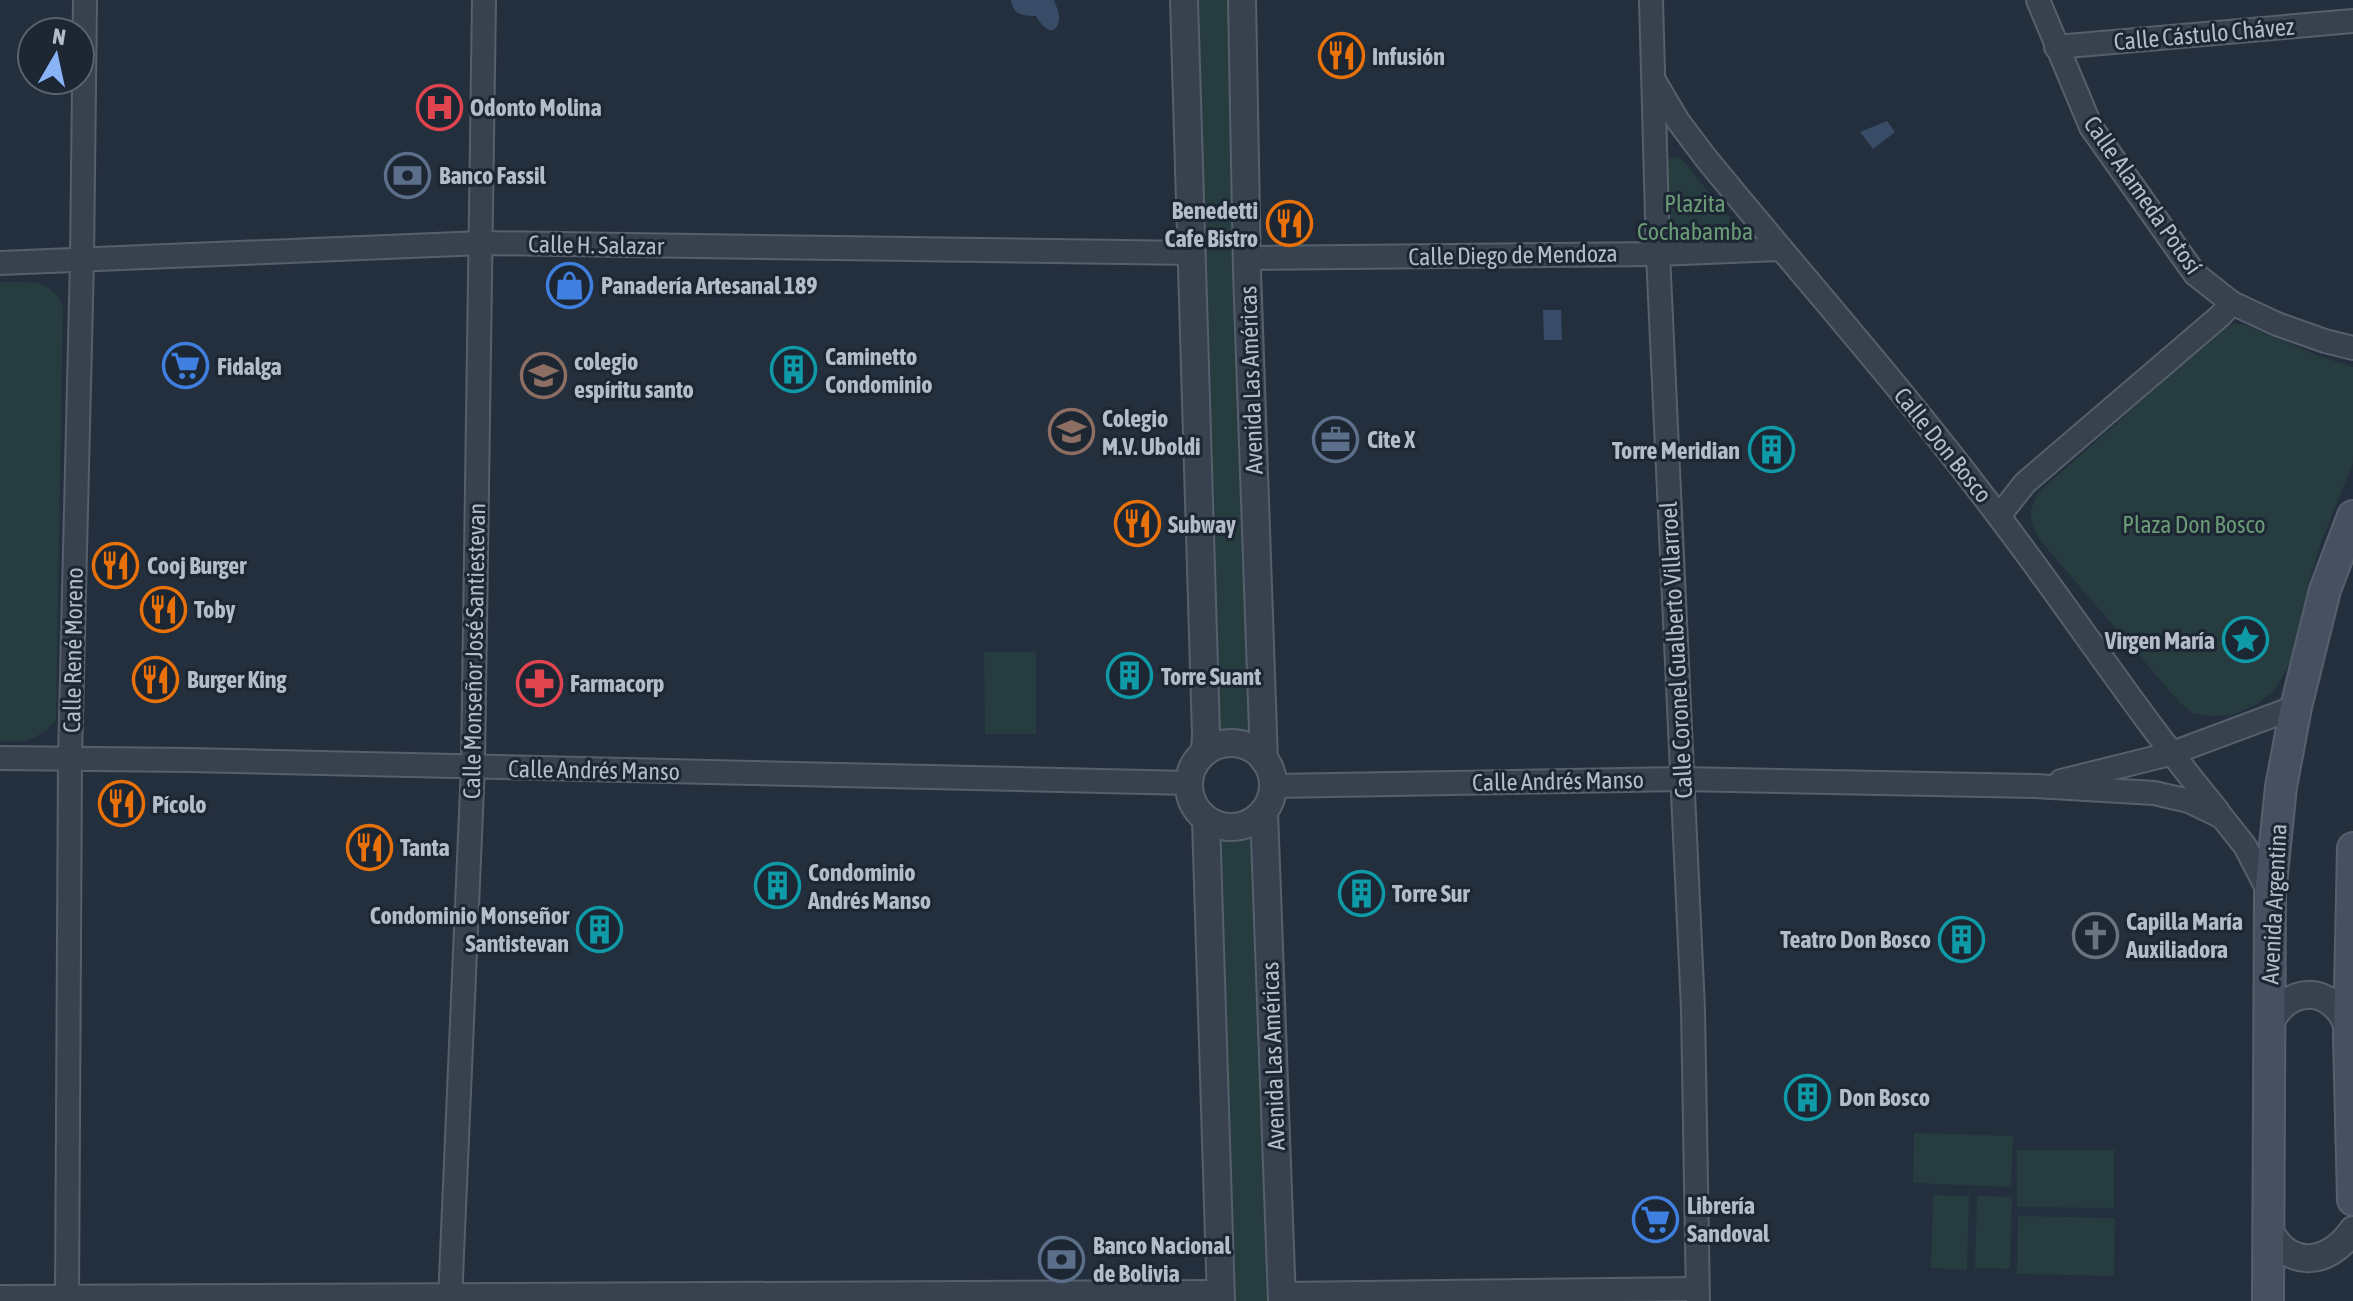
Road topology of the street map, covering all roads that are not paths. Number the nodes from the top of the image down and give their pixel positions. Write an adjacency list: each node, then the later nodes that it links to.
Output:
1 (85, 0): 15 (street, Calle René Moreno)
2 (484, 0): 10 (street, Calle Monseñor José Santiestevan)
3 (1184, 0): 12 (street)
4 (1242, 0): 14 (street, Avenida Las Américas)
5 (1651, 0): 9 (street, Calle Coronel Gualberto Villarroel)
6 (2038, 0): 8 (street, Calle Alameda Potosí)
7 (2353, 21): 8 (street, Calle Cástulo Chávez)
8 (2056, 47): 17 (street, Calle Alameda Potosí)
9 (1654, 81): 11 (street, Calle Don Bosco); 13 (street, Calle Coronel Gualberto Villarroel)
10 (482, 243): 12 (street, Calle H. Salazar); 15 (street, Calle H. Salazar); 27 (street, Calle Monseñor José Santiestevan)
11 (1779, 249): 13 (street, Calle Diego de Mendoza); 19 (street, Calle Don Bosco)
12 (1193, 253): 22 (street)
13 (1658, 254): 14 (street, Calle Diego de Mendoza); 28 (street, Calle Coronel Gualberto Villarroel)
14 (1247, 258): 26 (street, Avenida Las Américas)
15 (82, 260): 16 (street, Calle H. Salazar); 25 (street, Calle René Moreno)
16 (0, 263)
17 (2232, 303): 18 (street, Calle Alameda Potosí); 19 (street)
18 (2353, 348)
19 (1999, 516): 23 (street, Calle Don Bosco)
20 (2353, 516): 21 (main road, Avenida Argentina)
21 (2296, 707): 23 (street, Calle Andrés Manso); 36 (main road, Avenida Argentina)
22 (1205, 752): 26 (street); 29 (street)
23 (2170, 754): 31 (street, Calle Andrés Manso); 33 (street, Calle Don Bosco)
24 (0, 758): 25 (street, Calle Andrés Manso)
25 (70, 759): 27 (street, Calle Andrés Manso); 47 (street, Calle René Moreno)
26 (1264, 760): 30 (street)
27 (473, 766): 29 (street, Calle Andrés Manso); 48 (street, Calle Monseñor José Santiestevan)
28 (1681, 779): 30 (street, Calle Andrés Manso); 31 (street, Calle Andrés Manso); 42 (street, Calle Coronel Gualberto Villarroel)
29 (1189, 783): 34 (street)
30 (1273, 786): 32 (street)
31 (2035, 786): 33 (street, Calle Andrés Manso)
32 (1264, 811): 34 (street); 46 (street, Avenida Las Américas)
33 (2222, 817): 36 (street, Calle Andrés Manso)
34 (1206, 820): 45 (street)
35 (2353, 848): 38 (main road)
36 (2270, 894): 37 (main road, Avenida Argentina)
37 (2268, 1033): 38 (street); 40 (main road, Avenida Argentina)
38 (2351, 1040): 39 (main road)
39 (2353, 1200)
40 (2268, 1228): 41 (street); 49 (main road, Avenida Argentina)
41 (2353, 1230)
42 (1698, 1295): 46 (street)
43 (0, 1297): 47 (street)
44 (833, 1297): 45 (street); 48 (street)
45 (1221, 1297)
46 (1282, 1297)
47 (67, 1299): 48 (street)
48 (450, 1299)
49 (2268, 1301)

